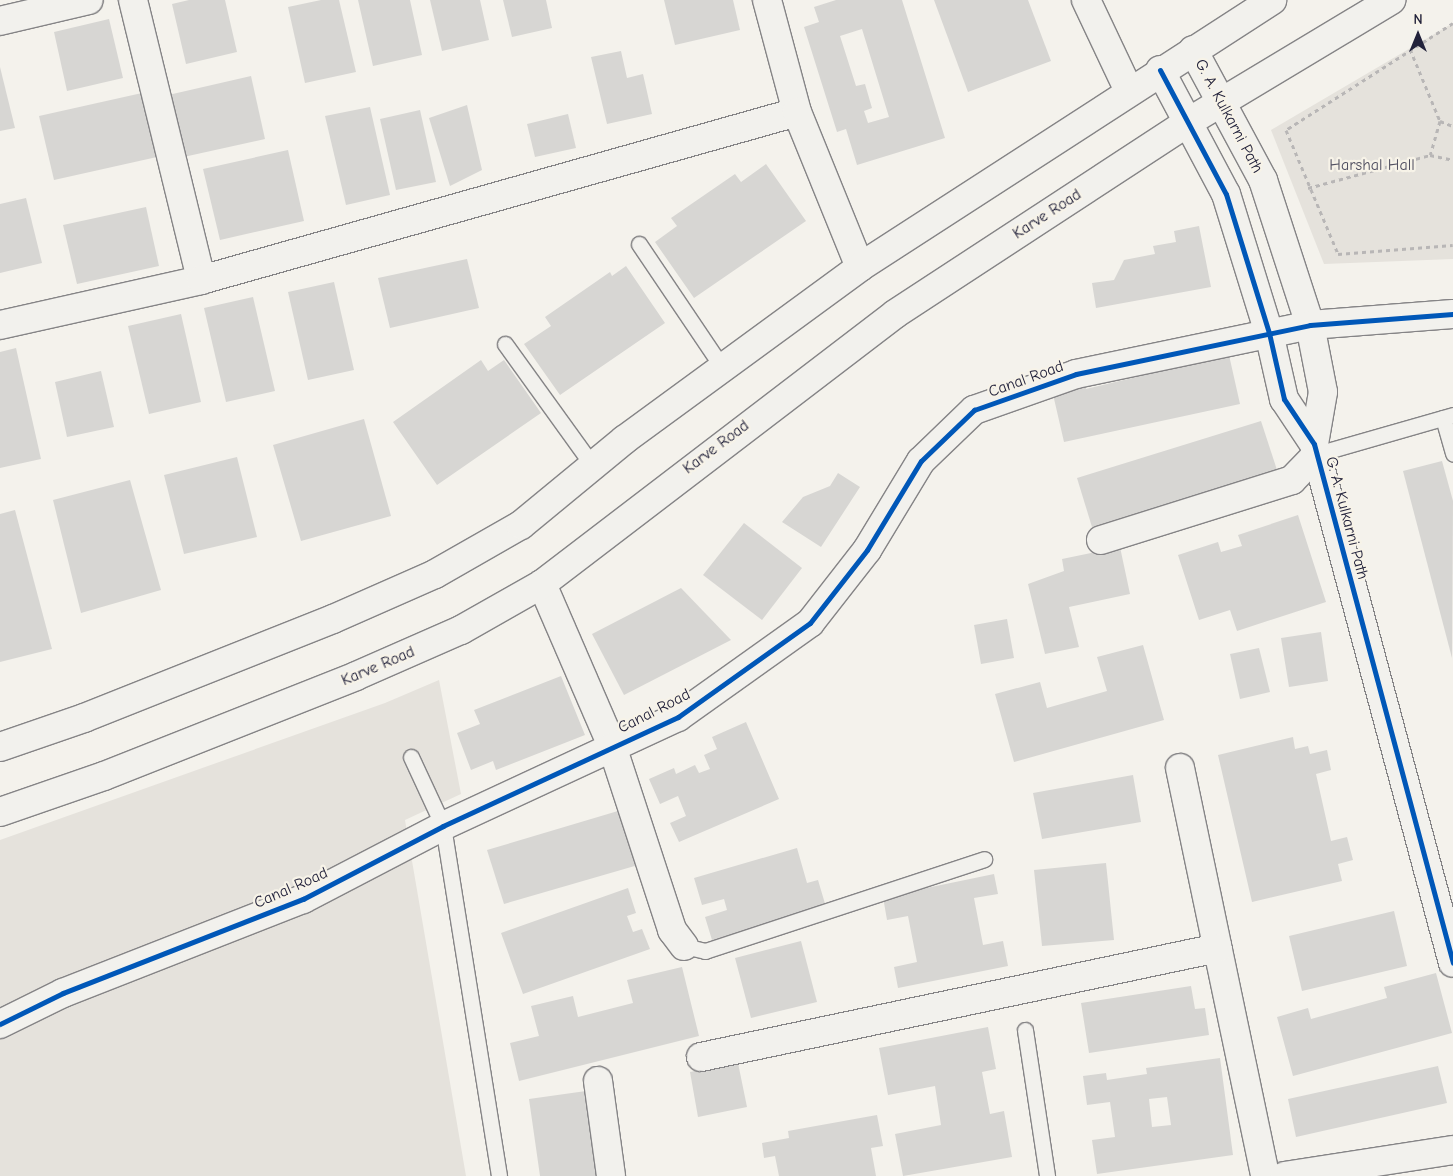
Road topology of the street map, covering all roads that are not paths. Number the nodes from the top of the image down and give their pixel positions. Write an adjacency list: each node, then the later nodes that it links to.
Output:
1 (89, 0): 7 (street)
2 (133, 0): 16 (street)
3 (767, 0): 12 (street)
4 (1086, 0): 10 (street)
5 (1272, 0): 8 (street)
6 (1391, 0): 11 (street, Karve Road)
7 (0, 21)
8 (1193, 50): 9 (street); 11 (street, G. A. Kulkarni Path)
9 (1160, 70): 10 (street); 13 (street, G. A. Kulkarni Path)
10 (1129, 91): 15 (street)
11 (1220, 104): 13 (street, Karve Road); 19 (street, G. A. Kulkarni Path)
12 (797, 112): 15 (street); 16 (street)
13 (1190, 121): 20 (street, G. A. Kulkarni Path); 28 (street, Karve Road)
14 (639, 244): 22 (lane)
15 (860, 267): 22 (street)
16 (202, 280): 18 (street)
17 (1453, 314): 19 (street, Canal Road)
18 (0, 325)
19 (1310, 325): 20 (street, Canal Road); 24 (street, G. A. Kulkarni Path)
20 (1269, 334): 24 (street, G. A. Kulkarni Path); 29 (street, Canal Road)
21 (505, 344): 26 (lane)
22 (722, 367): 26 (street)
23 (1448, 417): 24 (lane); 25 (lane)
24 (1316, 449): 27 (street); 38 (street, G. A. Kulkarni Path)
25 (1453, 454)
26 (593, 466): 30 (street)
27 (1101, 540)
28 (542, 584): 29 (street); 33 (street, Karve Road)
29 (612, 746): 34 (street, Canal Road); 36 (street)
30 (0, 747)
31 (412, 757): 34 (lane)
32 (1180, 768): 37 (street)
33 (0, 812)
34 (443, 826): 39 (street, Canal Road); 44 (lane)
35 (984, 859): 36 (lane)
36 (684, 946)
37 (1218, 948): 41 (street); 47 (street)
38 (1453, 963)
39 (0, 1024)
40 (1025, 1030): 46 (lane)
41 (701, 1057)
42 (598, 1081): 45 (street)
43 (1453, 1150): 48 (street)
44 (499, 1176)
45 (612, 1176)
46 (1047, 1176)
47 (1265, 1176)
48 (1285, 1176)

